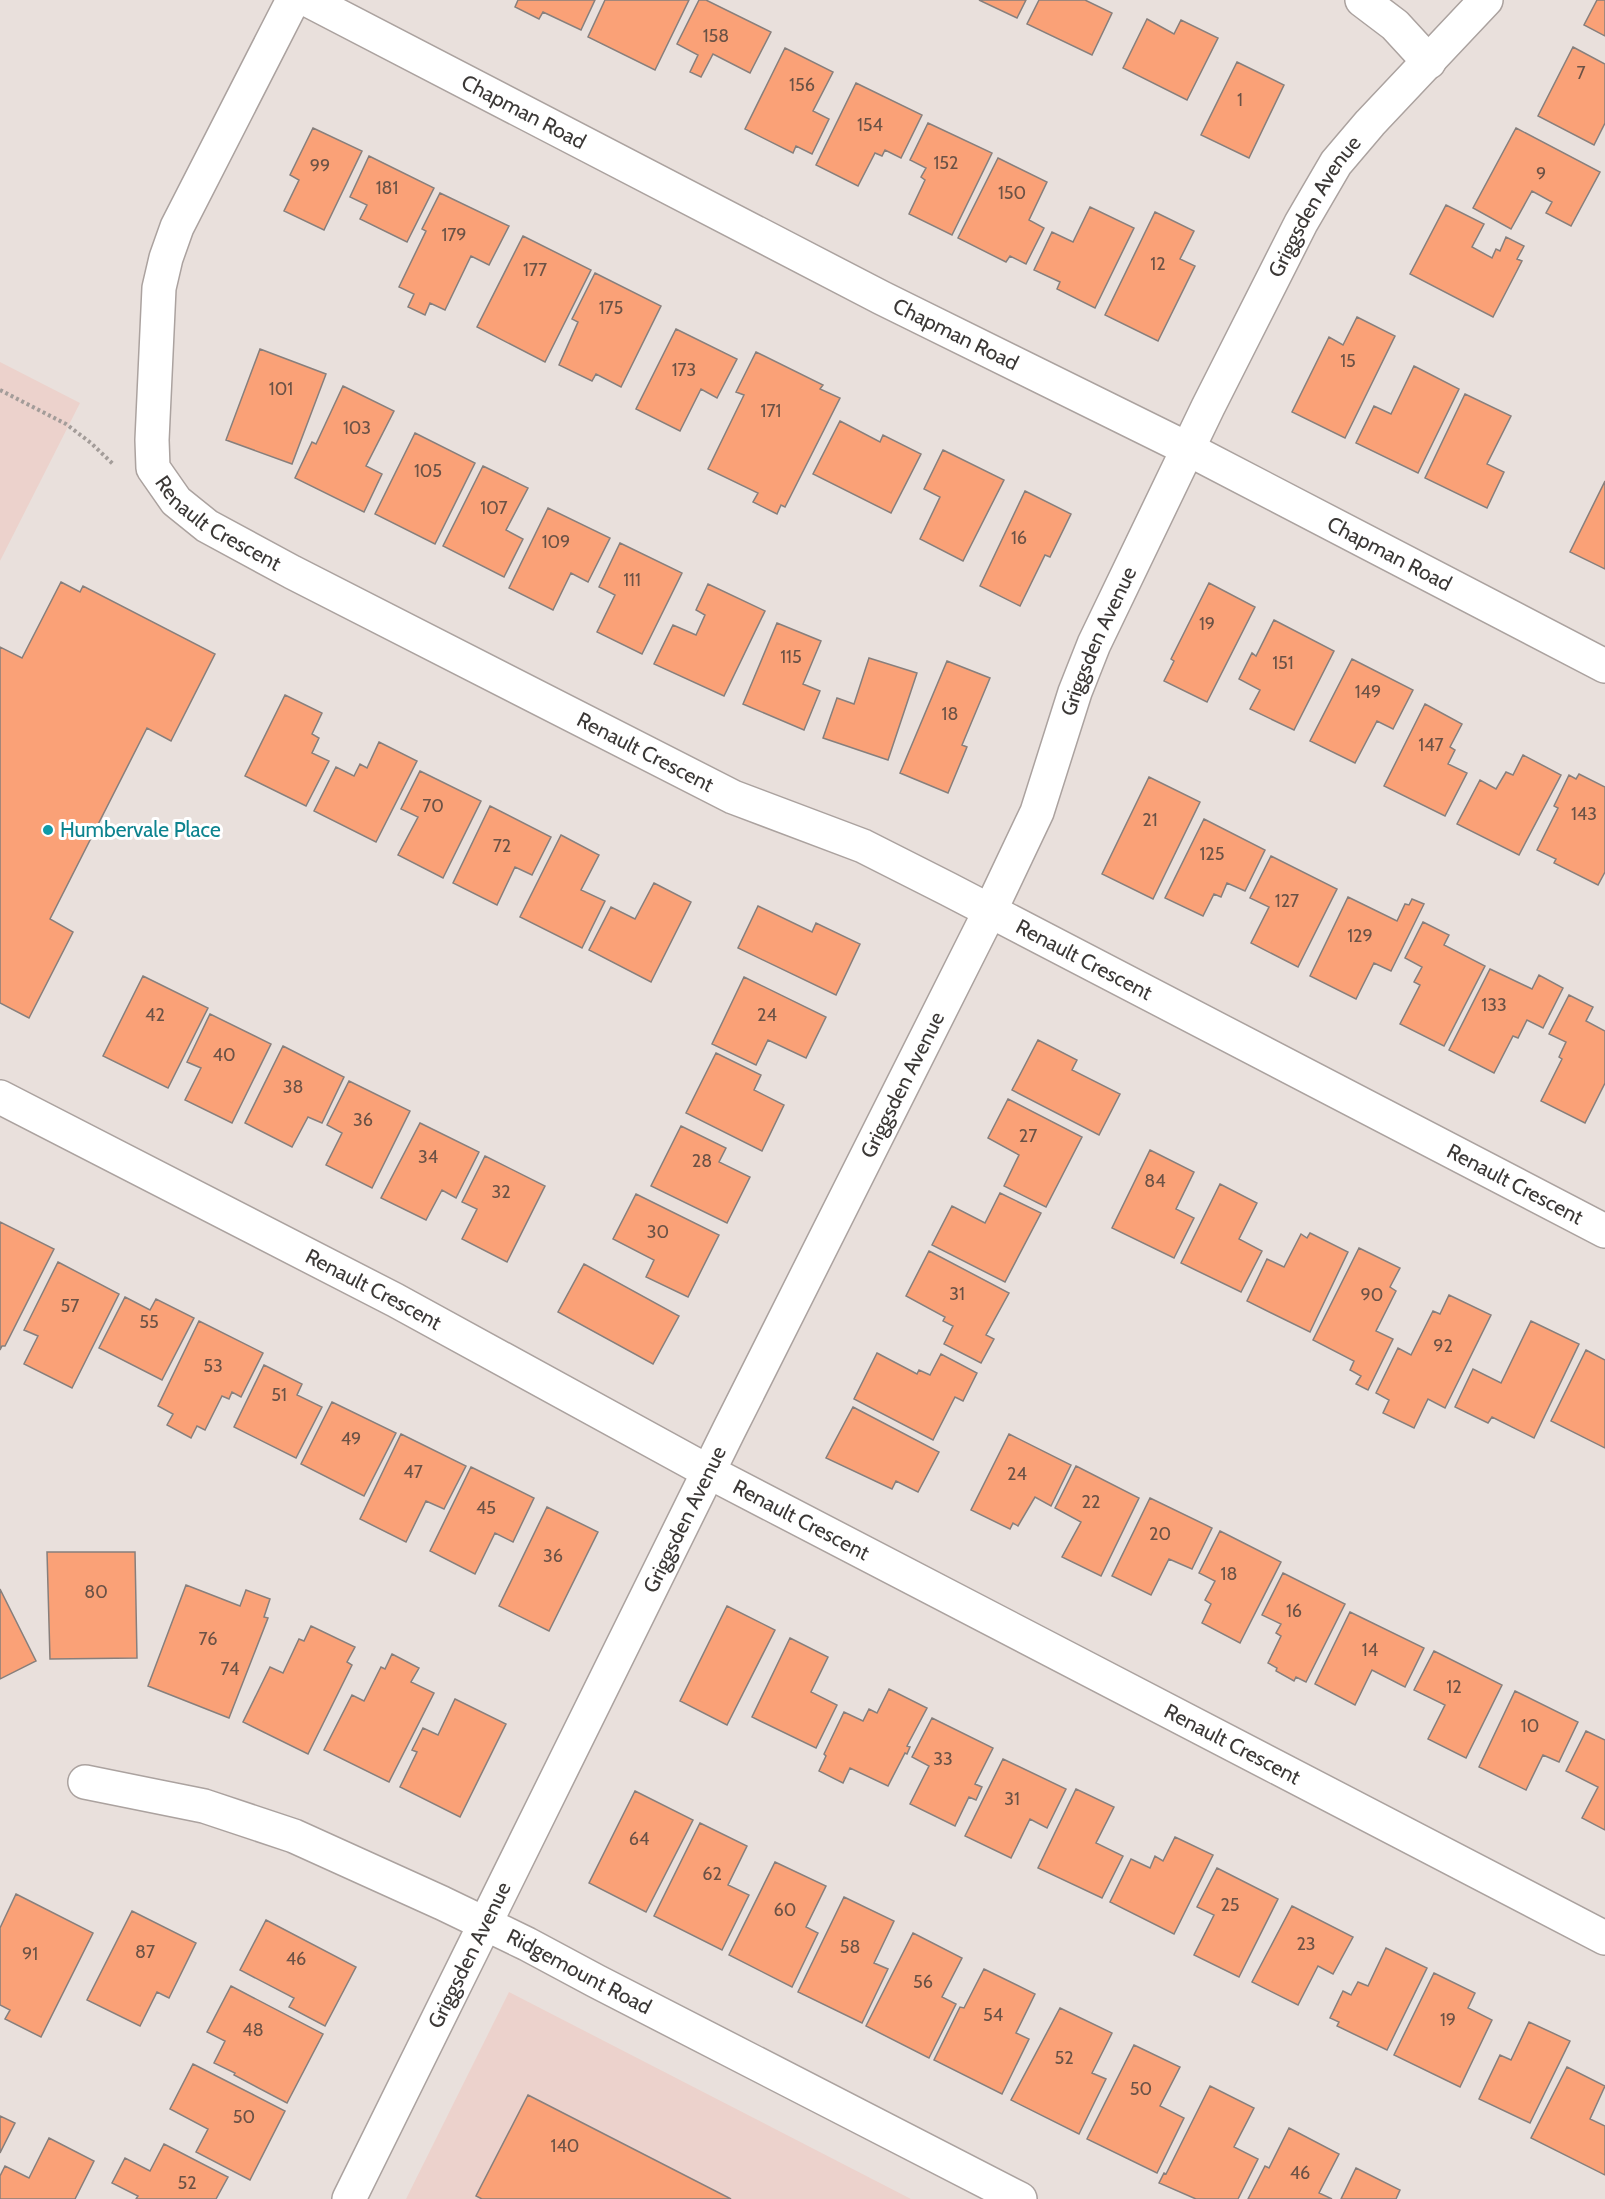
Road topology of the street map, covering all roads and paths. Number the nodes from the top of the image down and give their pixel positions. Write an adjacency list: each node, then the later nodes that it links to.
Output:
1 (292, 0): 10 (street, Renault Crescent)
2 (308, 0): 7 (street, Chapman Road)
3 (1362, 0): 5 (street)
4 (1486, 0): 5 (street, Griggsden Avenue)
5 (1429, 62): 7 (street, Griggsden Avenue)
6 (0, 390): 8 (path)
7 (1188, 448): 9 (street, Chapman Road); 10 (street, Griggsden Avenue)
8 (113, 464)
9 (1605, 666)
10 (990, 911): 12 (street, Renault Crescent); 13 (street, Griggsden Avenue)
11 (0, 1097): 13 (street, Renault Crescent)
12 (1605, 1231)
13 (709, 1472): 15 (street, Griggsden Avenue); 16 (street, Renault Crescent)
14 (85, 1782): 15 (street, Ridgemount Road)
15 (485, 1924): 17 (street, Griggsden Avenue); 18 (street, Ridgemount Road)
16 (1605, 1938)
17 (349, 2199)
18 (1020, 2199)

